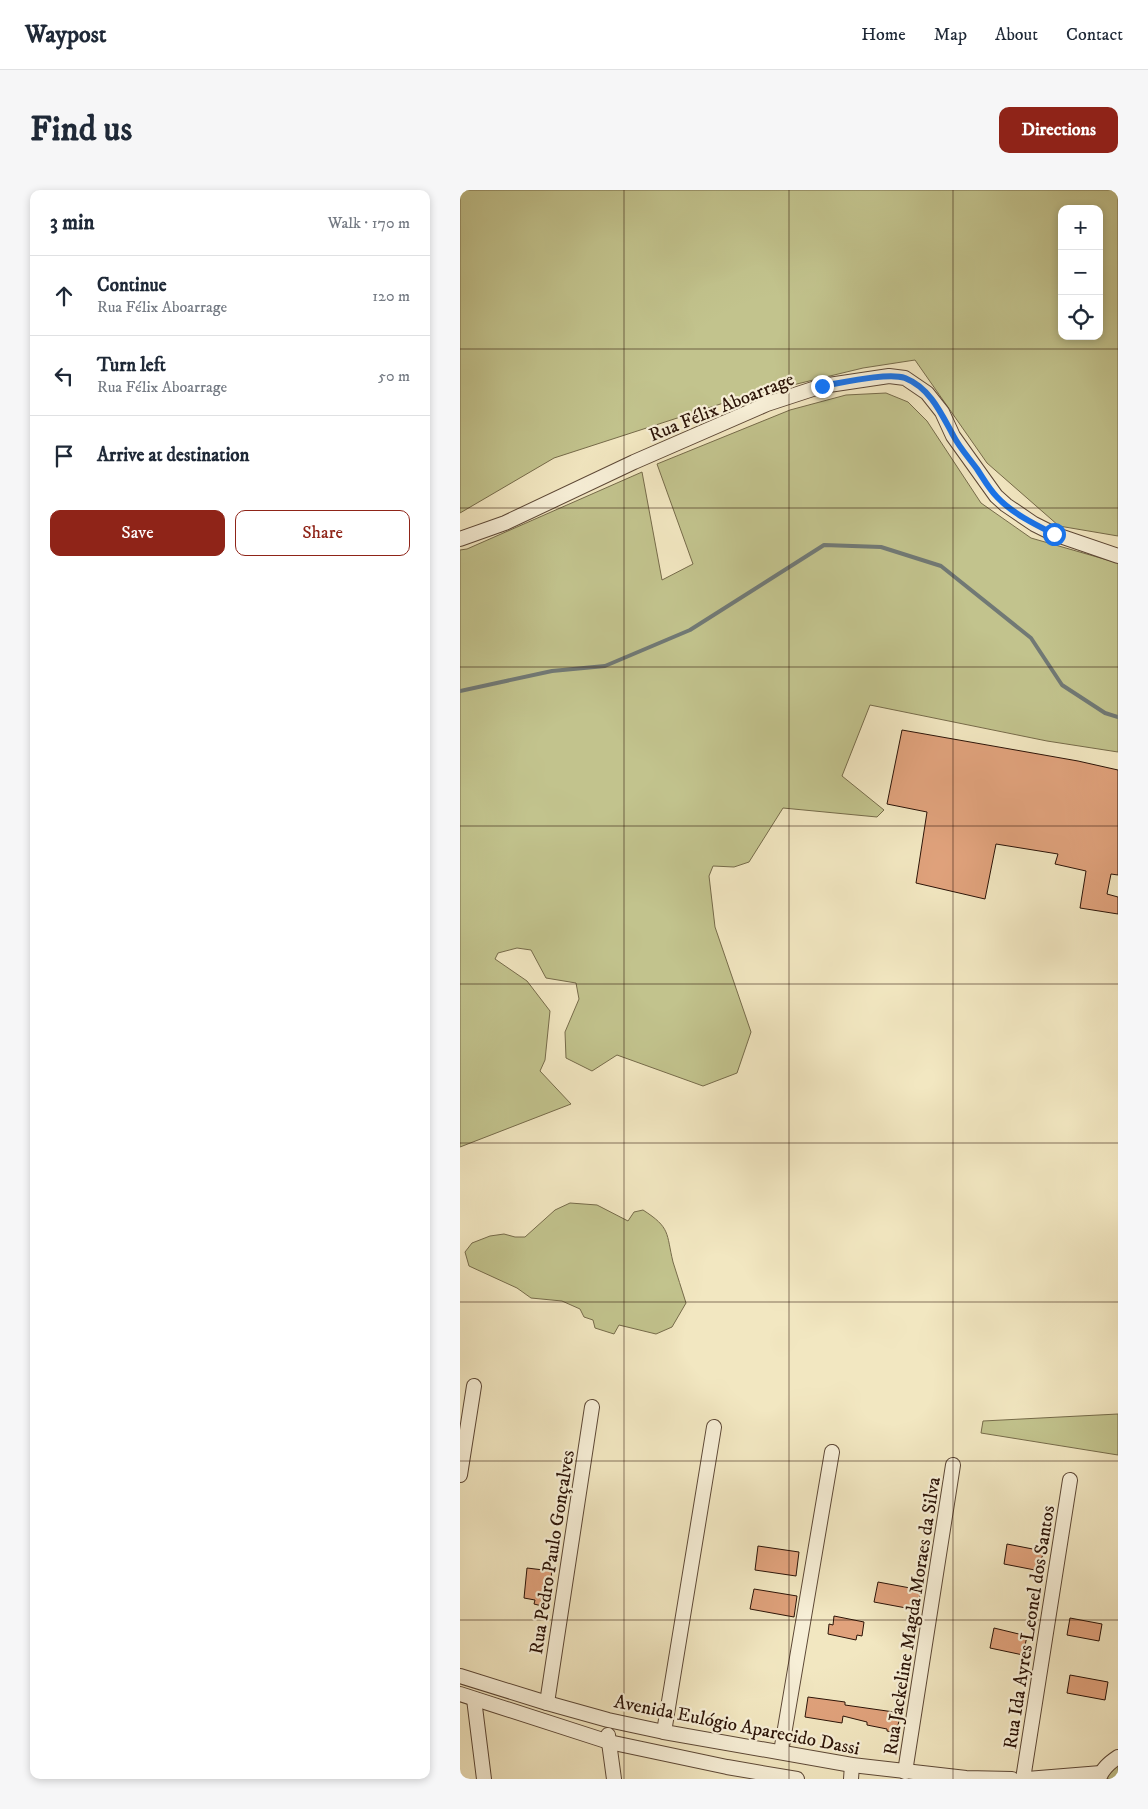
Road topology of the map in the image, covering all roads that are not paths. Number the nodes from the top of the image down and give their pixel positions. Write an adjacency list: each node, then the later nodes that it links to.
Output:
1 (460, 539): 2 (street, Rua Félix Aboarrage)
2 (1118, 556)
3 (474, 1386): 8 (street)
4 (592, 1407): 13 (street, Rua Pedro Paulo Gonçalves)
5 (714, 1427): 15 (street)
6 (832, 1452): 17 (street)
7 (953, 1465): 20 (street, Rua Jackeline Magda Moraes da Silva)
8 (460, 1475)
9 (1070, 1480): 27 (street, Rua Ida Ayres Leonel dos Santos)
10 (460, 1676): 13 (street, Avenida Eulógio Aparecido Dassi)
11 (460, 1694): 12 (street)
12 (474, 1699): 16 (street); 23 (street)
13 (547, 1703): 14 (street, Avenida Eulógio Aparecido Dassi)
14 (608, 1720): 15 (street, Avenida Eulógio Aparecido Dassi); 16 (street)
15 (664, 1732): 17 (street, Avenida Eulógio Aparecido Dassi)
16 (609, 1742): 21 (street); 24 (street)
17 (781, 1752): 19 (street, Avenida Eulógio Aparecido Dassi)
18 (1118, 1757): 22 (street)
19 (851, 1772): 20 (street, Avenida Eulógio Aparecido Dassi)
20 (905, 1772): 26 (street, Avenida Eulógio Aparecido Dassi)
21 (728, 1773): 25 (street)
22 (1100, 1776): 28 (street)
23 (484, 1779)
24 (614, 1779)
25 (797, 1779)
26 (1012, 1779)
27 (1023, 1779)
28 (1027, 1779)

